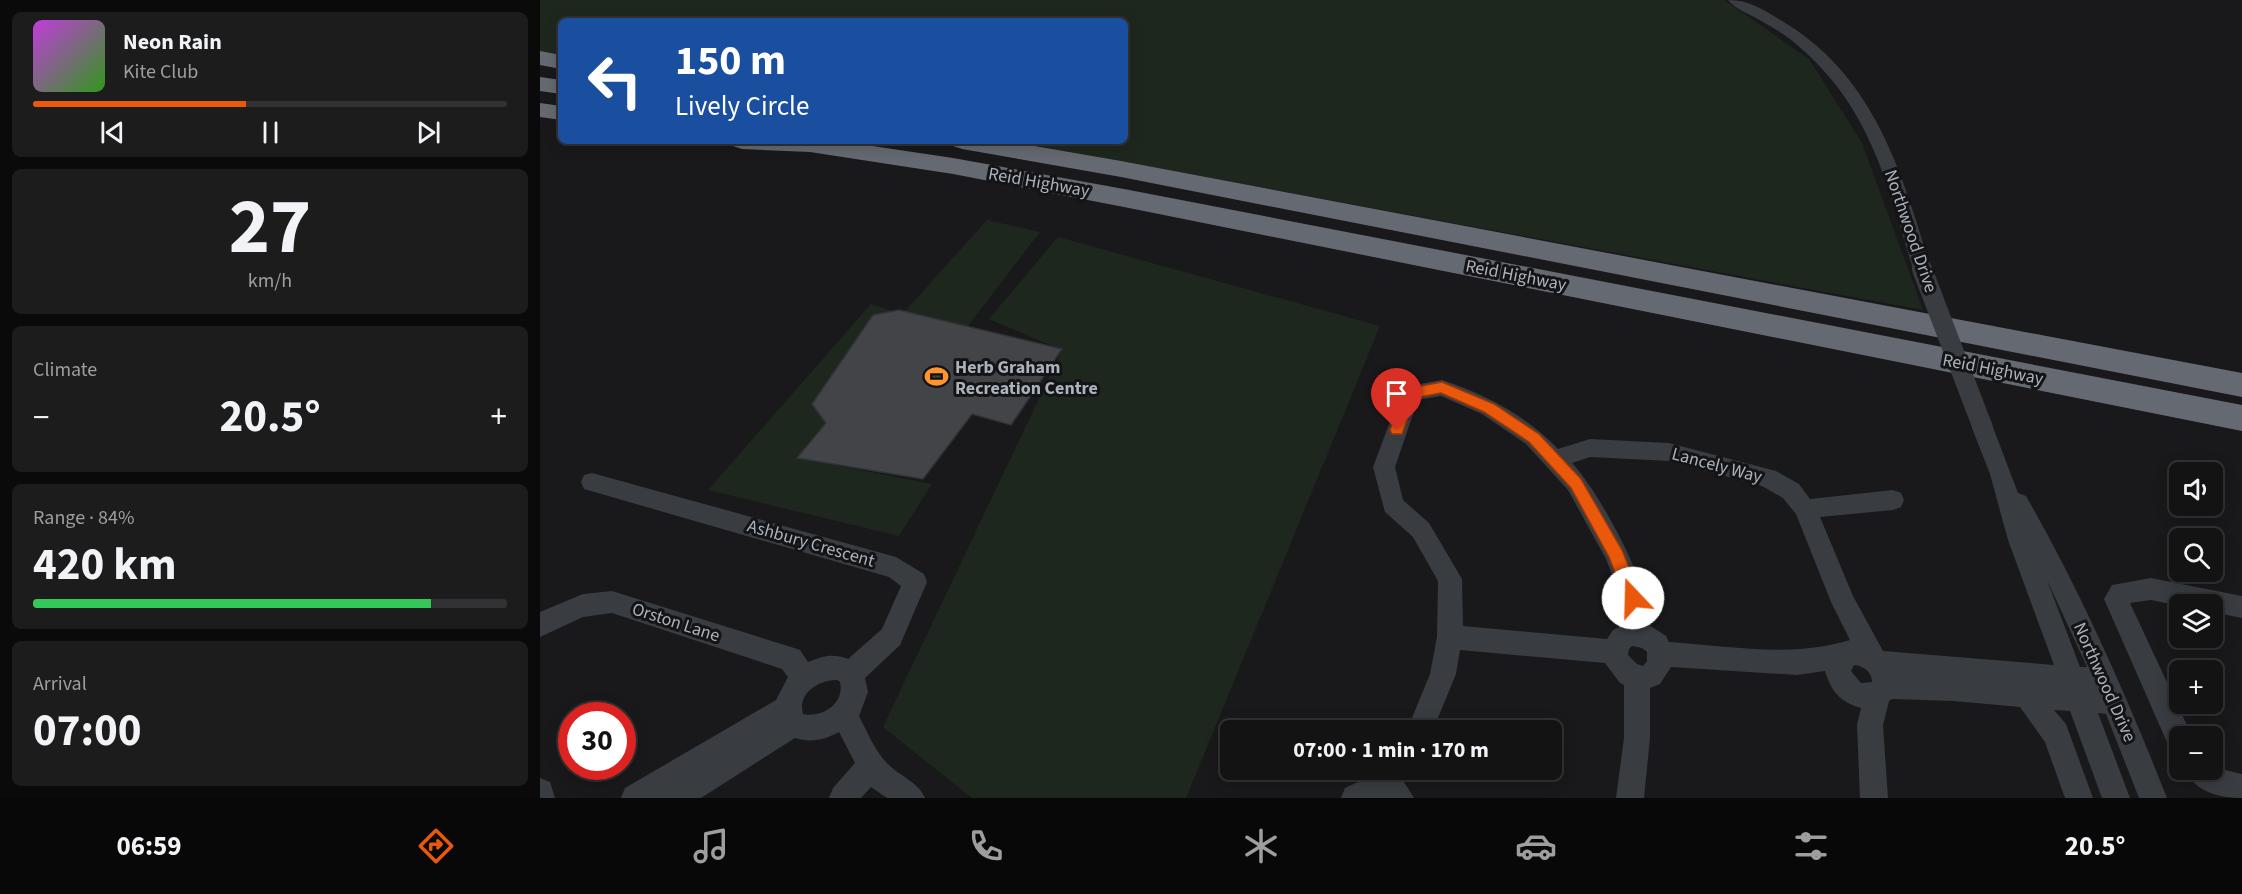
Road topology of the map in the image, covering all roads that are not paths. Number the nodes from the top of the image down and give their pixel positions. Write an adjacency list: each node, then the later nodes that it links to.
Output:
1 (1735, 0): 3 (street, Northwood Drive)
2 (1748, 0): 3 (street, Northwood Drive)
3 (1773, 21): 19 (street, Northwood Drive, bridge)
4 (540, 58): 5 (highway)
5 (558, 61)
6 (540, 84): 7 (highway)
7 (558, 87)
8 (540, 111): 9 (highway)
9 (558, 113)
10 (540, 127): 11 (highway)
11 (558, 129)
12 (786, 144): 15 (highway)
13 (808, 144): 15 (highway, Reid Highway)
14 (979, 144): 16 (highway, Reid Highway)
15 (829, 147): 17 (highway, Reid Highway)
16 (2242, 385)
17 (2242, 418)
18 (1554, 460): 22 (street, Lancely Way); 25 (street); 26 (street)
19 (2001, 474): 33 (street, Northwood Drive); 34 (street, Northwood Drive)
20 (591, 482): 30 (street, Ashbury Crescent)
21 (1893, 500): 22 (street)
22 (1805, 509): 29 (street, Lancely Way)
23 (2242, 607): 39 (street)
24 (540, 625): 32 (street, Orston Lane)
25 (1638, 634): 27 (street); 28 (street)
26 (1450, 637): 27 (street); 38 (street)
27 (1615, 652): 31 (street)
28 (1661, 654): 29 (street); 31 (street)
29 (1863, 673): 33 (street); 35 (street); 52 (street)
30 (851, 674): 32 (street); 36 (street)
31 (1637, 677): 51 (street)
32 (804, 679): 37 (street)
33 (2074, 689): 34 (street); 35 (street); 54 (street, Northwood Drive)
34 (2111, 692): 55 (street, Northwood Drive)
35 (2026, 693): 53 (street)
36 (844, 714): 37 (street); 40 (street)
37 (790, 716): 46 (street); 47 (street)
38 (1424, 720)
39 (2174, 726)
40 (871, 766): 48 (street); 49 (street)
41 (2215, 780): 43 (street)
42 (1394, 783): 50 (street)
43 (2242, 788)
44 (540, 792): 45 (street)
45 (541, 798)
46 (635, 798)
47 (675, 798)
48 (843, 798)
49 (911, 798)
50 (1354, 798)
51 (1630, 798)
52 (1874, 798)
53 (2079, 798)
54 (2116, 798)
55 (2153, 798)

